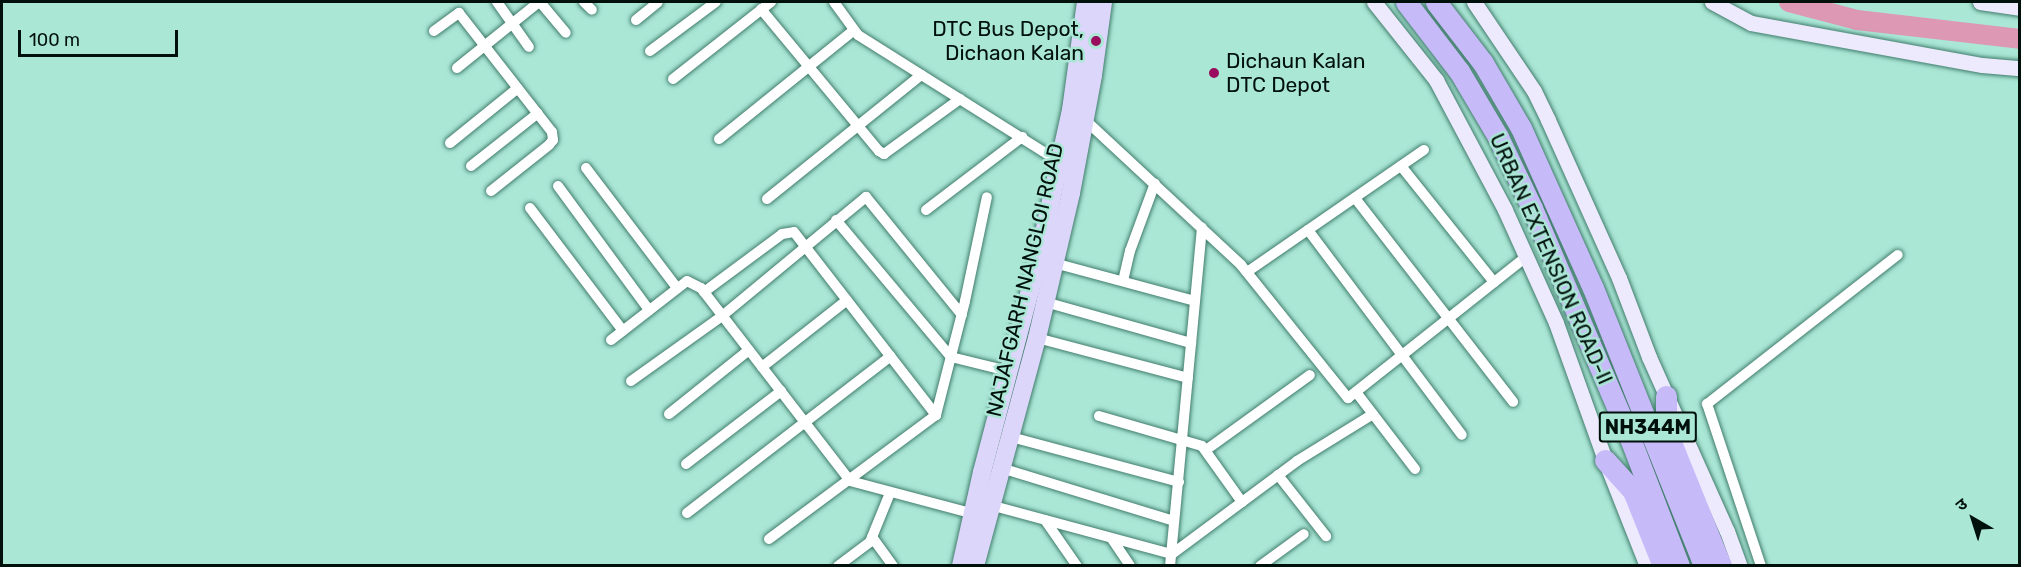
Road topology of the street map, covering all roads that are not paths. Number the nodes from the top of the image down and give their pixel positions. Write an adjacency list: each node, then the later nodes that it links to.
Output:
1 (496, 2): 17 (street)
2 (540, 2): 17 (street); 20 (street)
3 (658, 2): 16 (street)
4 (716, 2): 23 (street)
5 (834, 2): 19 (street)
6 (1086, 2): 32 (main road)
7 (1103, 2): 32 (main road, NAJAFGARH NANGLOI ROAD)
8 (1374, 2): 55 (street)
9 (1406, 2): 123 (highway, URBAN EXTENSION ROAD-II / NH344M)
10 (1436, 2): 124 (highway, URBAN EXTENSION ROAD-II / NH344M)
11 (1474, 2): 84 (street)
12 (1712, 2): 26 (street)
13 (1980, 2): 15 (street)
14 (766, 5): 24 (street); 28 (street)
15 (2012, 5)
16 (636, 20)
17 (511, 24): 21 (street); 22 (street)
18 (435, 31): 21 (street)
19 (853, 31): 24 (street); 27 (street)
20 (566, 33)
21 (485, 45): 25 (street); 29 (street)
22 (529, 47)
23 (650, 51)
24 (809, 67): 33 (street); 35 (street)
25 (457, 68)
26 (2019, 68)
27 (921, 75): 30 (street); 33 (street)
28 (673, 79)
29 (518, 88): 31 (street); 36 (street)
30 (960, 99): 33 (street); 34 (street)
31 (538, 113): 39 (street); 44 (street)
32 (1078, 115): 38 (main road, NAJAFGARH NANGLOI ROAD); 42 (street)
33 (858, 126): 47 (street)
34 (1022, 137): 38 (street); 49 (street)
35 (719, 139)
36 (450, 143)
37 (1424, 150): 40 (street)
38 (1068, 165): 56 (main road, NAJAFGARH NANGLOI ROAD); 78 (main road)
39 (471, 166)
40 (1401, 166): 46 (street); 59 (street)
41 (586, 168): 60 (street)
42 (1155, 183): 51 (street); 58 (street)
43 (558, 186): 65 (street)
44 (491, 191)
45 (987, 197): 66 (street)
46 (1355, 198): 52 (street); 68 (street)
47 (767, 199)
48 (530, 208): 69 (street)
49 (926, 210)
50 (836, 220): 53 (street); 66 (street); 76 (street)
51 (1202, 228): 57 (street); 63 (street)
52 (1308, 230): 57 (street); 75 (street)
53 (806, 247): 61 (street); 62 (street); 67 (street)
54 (1898, 255): 127 (street)
55 (1526, 257): 59 (street); 95 (street)
56 (1054, 263): 58 (street); 64 (main road, NAJAFGARH NANGLOI ROAD)
57 (1247, 272): 83 (street)
58 (1123, 281): 63 (street)
59 (1494, 282): 68 (street)
60 (677, 288): 61 (street); 65 (street)
61 (704, 292): 67 (street)
62 (847, 300): 74 (street); 77 (street)
63 (1195, 301): 72 (street)
64 (1045, 302): 70 (main road, NAJAFGARH NANGLOI ROAD); 72 (street)
65 (649, 310): 69 (street)
66 (962, 315): 76 (street)
67 (722, 316): 73 (street); 81 (street)
68 (1449, 318): 75 (street); 85 (street)
69 (623, 331): 71 (street)
70 (1037, 338): 80 (street); 92 (main road, NAJAFGARH NANGLOI ROAD)
71 (610, 340)
72 (1191, 343): 80 (street)
73 (748, 350): 77 (street); 86 (street)
74 (891, 356): 88 (street); 90 (street)
75 (1400, 356): 83 (street); 91 (street)
76 (951, 357): 78 (street); 88 (street)
77 (762, 367): 82 (street)
78 (1008, 371): 104 (main road)
79 (1310, 375): 94 (street)
80 (1188, 378): 93 (street)
81 (631, 381)
82 (781, 391): 90 (street); 96 (street)
83 (1356, 392): 87 (street)
84 (1666, 396): 125 (highway); 126 (street)
85 (1513, 402)
86 (669, 414)
87 (1372, 414): 98 (street); 99 (street)
88 (936, 415): 100 (street)
89 (1100, 416): 93 (street)
90 (807, 423): 100 (street); 105 (street)
91 (1462, 435)
92 (1011, 437): 97 (main road, NAJAFGARH NANGLOI ROAD); 101 (street)
93 (1183, 440): 94 (street); 101 (street)
94 (1206, 450): 103 (street)
95 (1605, 460): 121 (street); 122 (highway)
96 (686, 464)
97 (1001, 468): 104 (main road, NAJAFGARH NANGLOI ROAD); 107 (street)
98 (1415, 469)
99 (1278, 475): 103 (street); 109 (street)
100 (850, 481): 102 (street); 111 (street)
101 (1179, 482): 107 (street)
102 (890, 493): 104 (street); 110 (street)
103 (1242, 502): 113 (street)
104 (983, 512): 106 (street); 116 (main road); 117 (main road, NAJAFGARH NANGLOI ROAD)
105 (687, 513)
106 (1045, 520): 112 (street); 118 (street)
107 (1174, 521): 113 (street)
108 (1304, 534): 120 (street)
109 (1326, 536)
110 (872, 537): 114 (street); 115 (street)
111 (769, 539)
112 (1112, 539): 113 (street); 119 (street)
113 (1171, 560)
114 (838, 566)
115 (893, 566)
116 (961, 566)
117 (975, 566)
118 (1077, 566)
119 (1130, 566)
120 (1260, 566)
121 (1647, 566)
122 (1663, 566)
123 (1680, 566)
124 (1704, 566)
125 (1721, 566)
126 (1740, 566)
127 (1761, 566)

